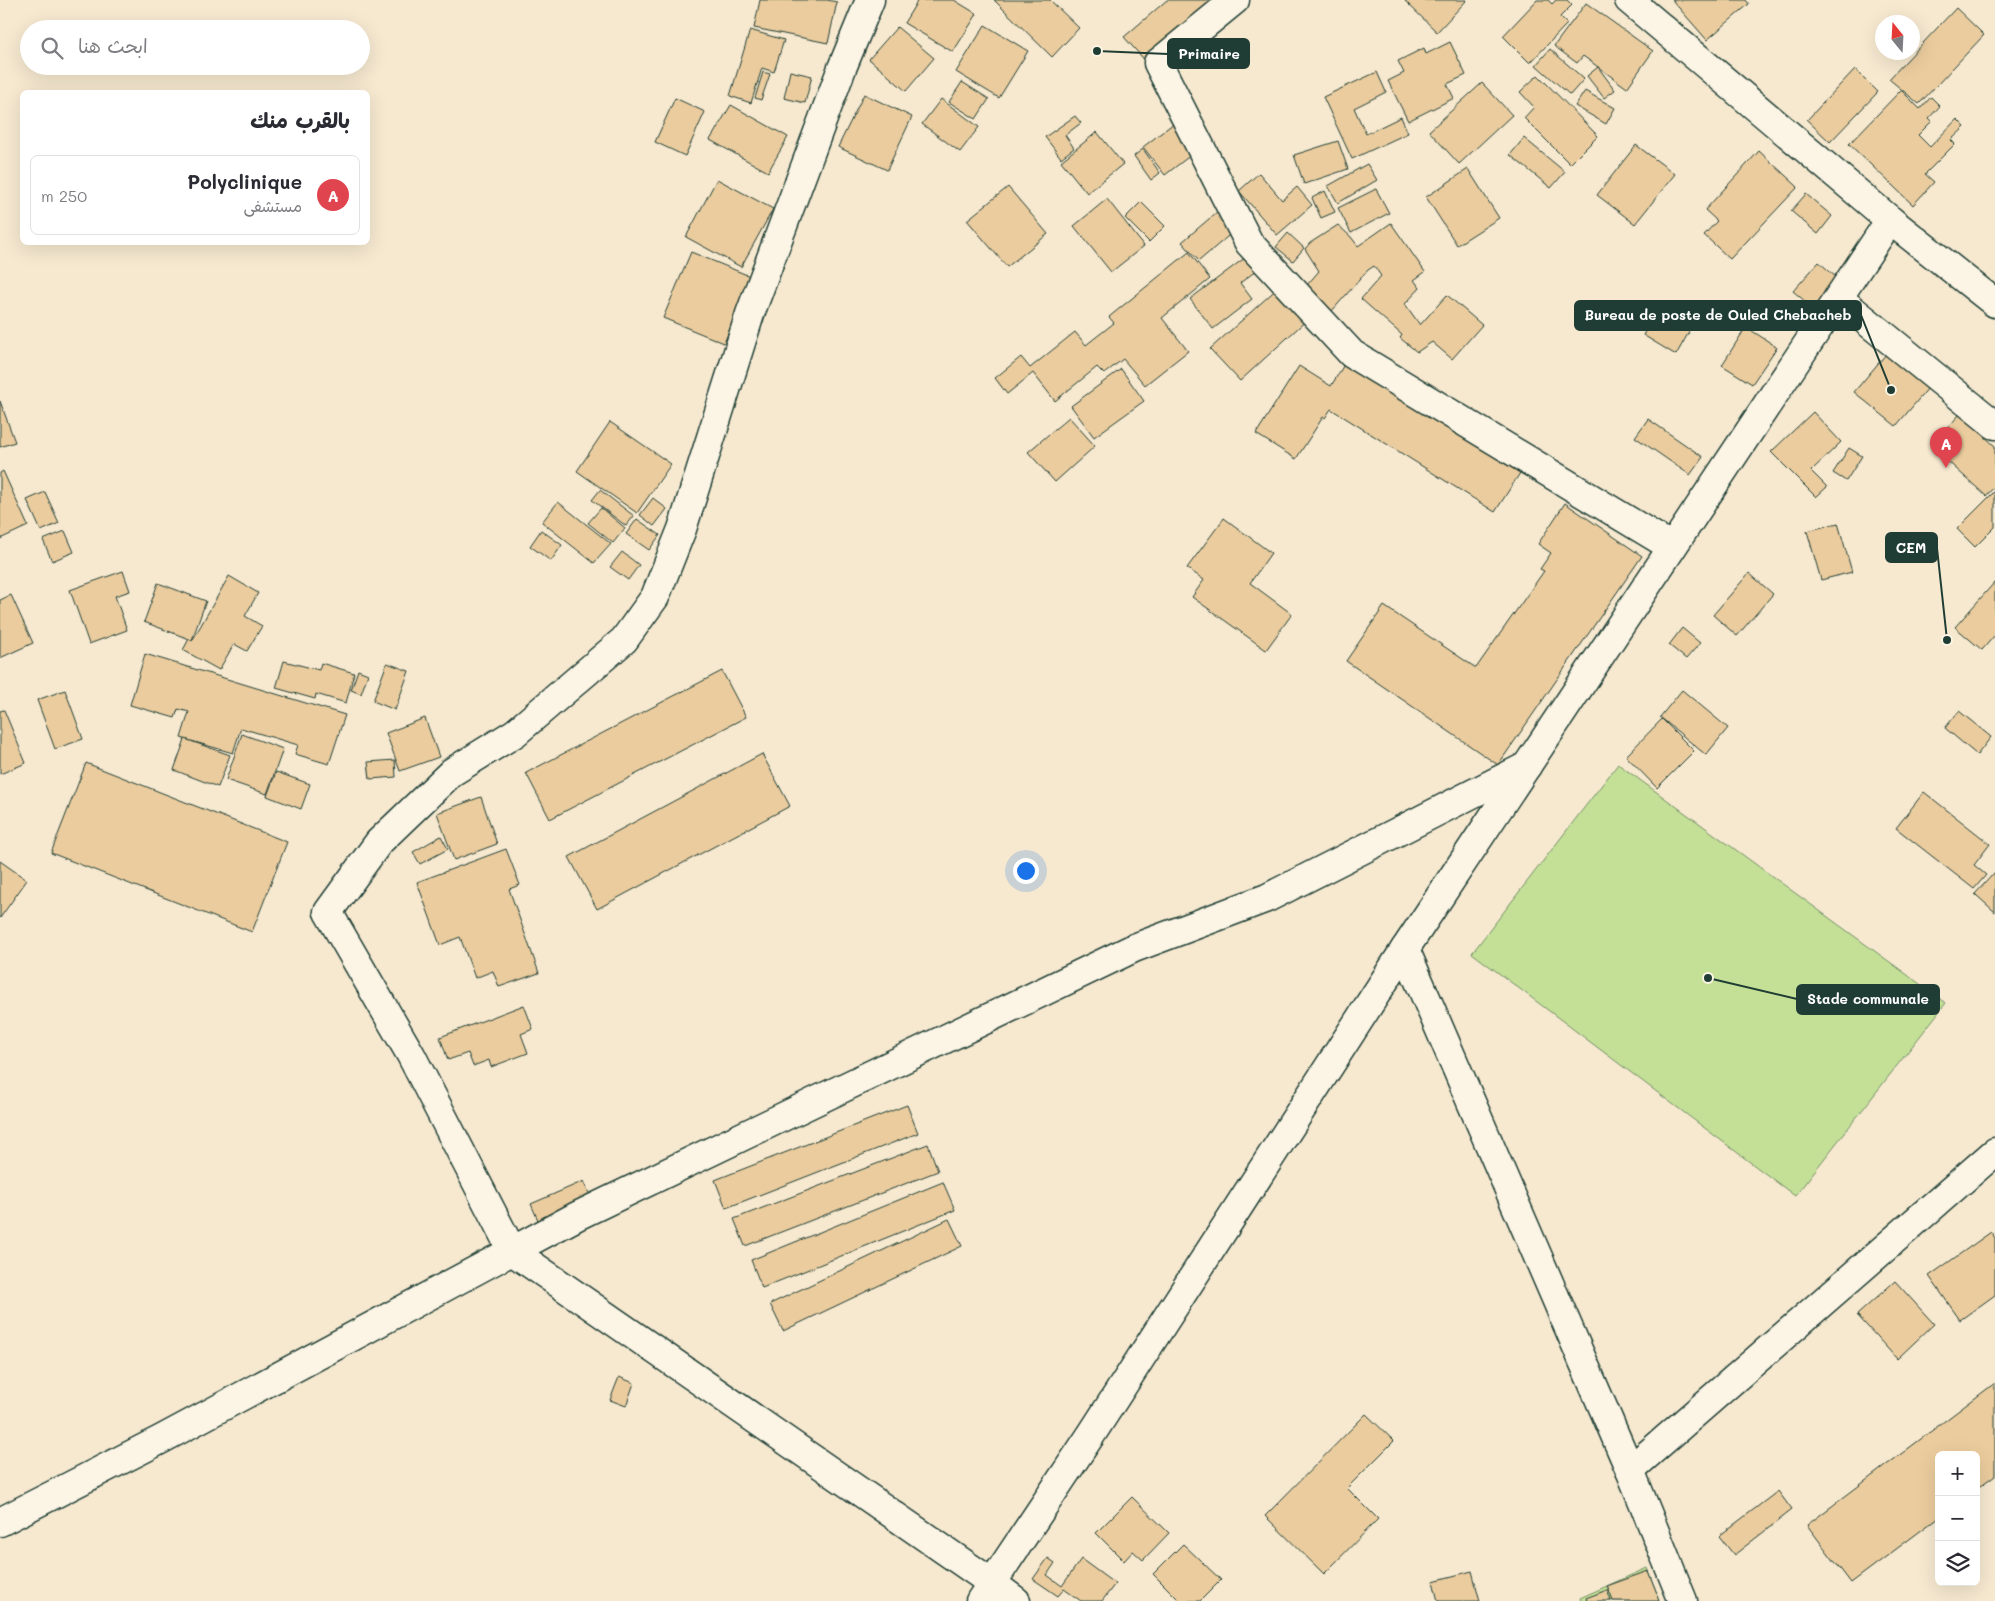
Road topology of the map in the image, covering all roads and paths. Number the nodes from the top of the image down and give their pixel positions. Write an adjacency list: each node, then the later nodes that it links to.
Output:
1 (870, 0): 12 (street)
2 (1235, 0): 8 (street)
3 (1629, 0): 4 (street)
4 (1890, 220): 5 (street); 6 (street)
5 (1838, 298): 7 (street); 8 (street)
6 (1995, 303)
7 (1995, 425)
8 (1672, 547): 9 (street)
9 (1527, 766): 10 (street); 12 (street)
10 (1405, 949): 13 (street); 15 (street)
11 (1995, 1152): 13 (street)
12 (512, 1251): 14 (street); 15 (street)
13 (1630, 1470): 17 (street)
14 (0, 1522)
15 (986, 1592): 16 (street)
16 (1016, 1601)
17 (1683, 1601)

